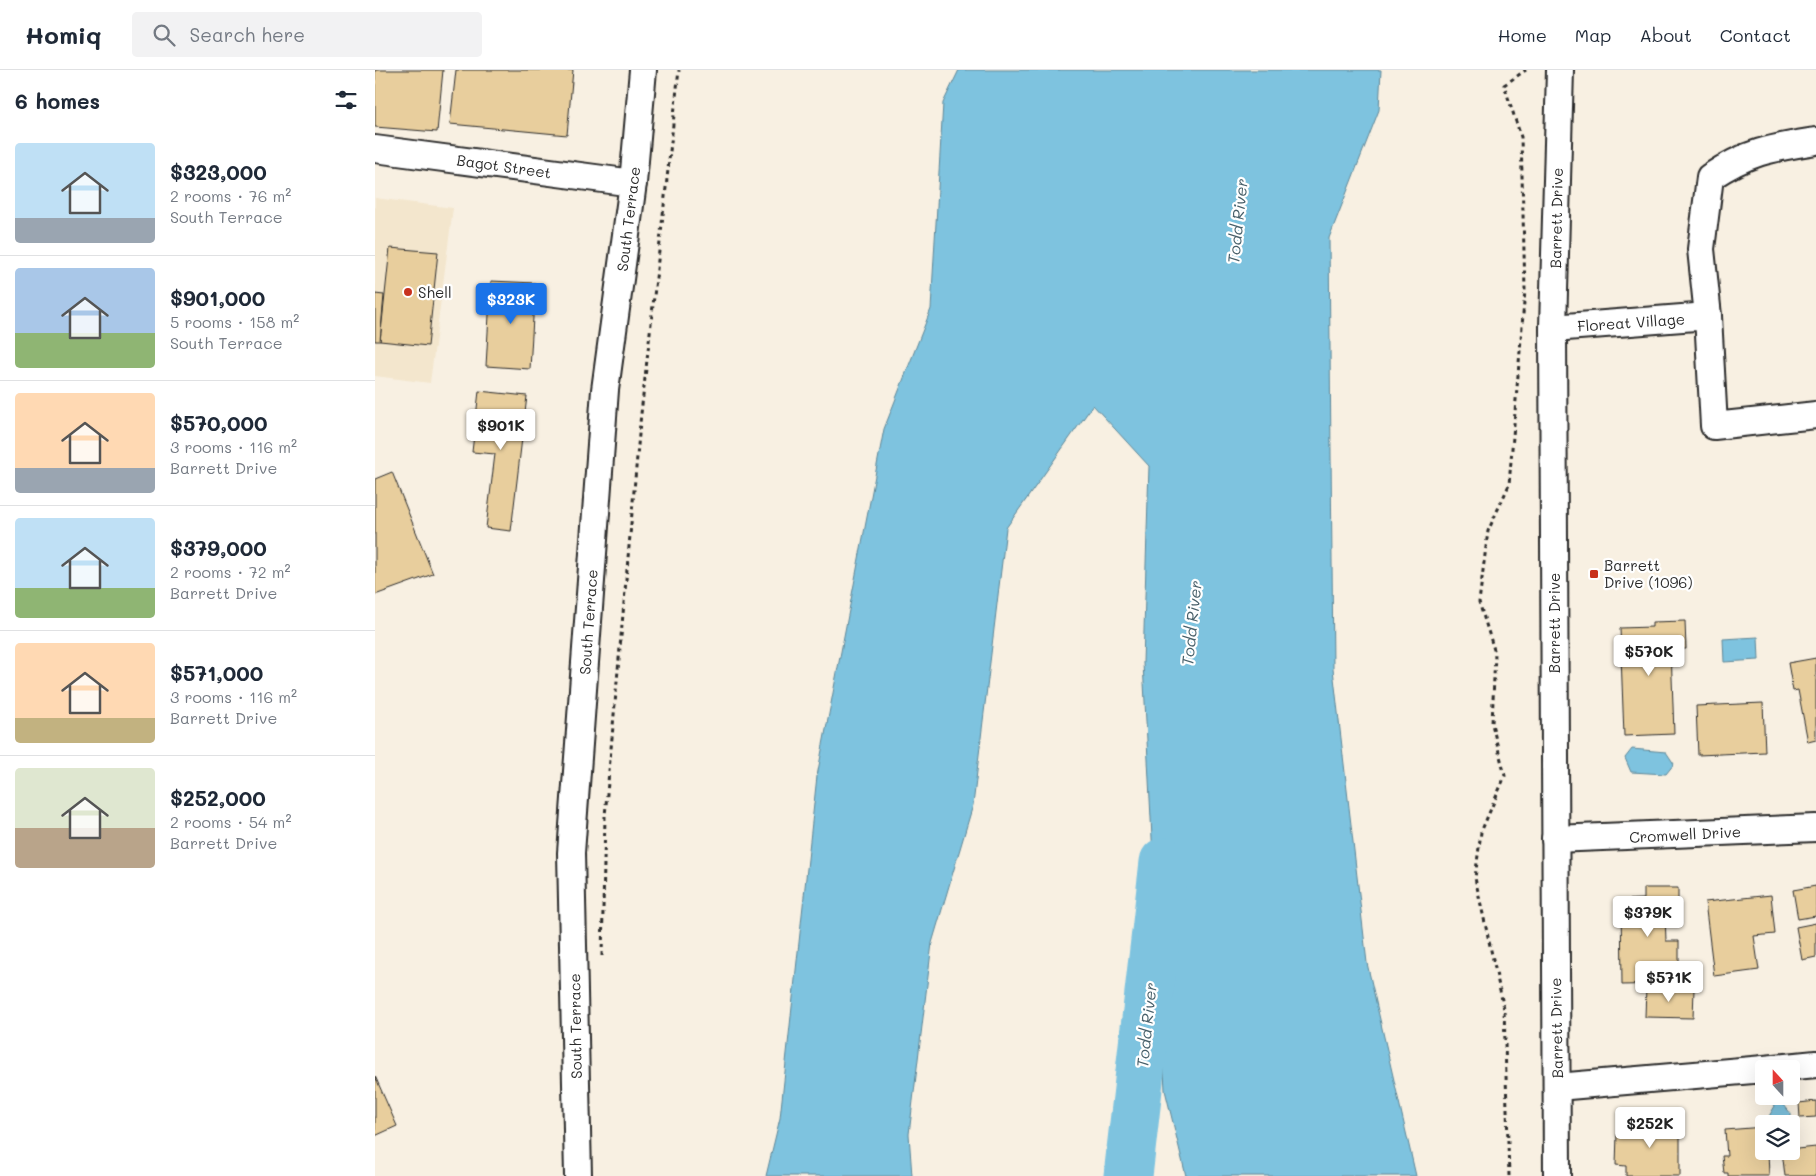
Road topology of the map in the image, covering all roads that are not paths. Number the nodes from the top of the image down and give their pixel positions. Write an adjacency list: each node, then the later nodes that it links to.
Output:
1 (643, 70): 5 (street, South Terrace)
2 (1560, 70): 7 (street, Barrett Drive)
3 (1816, 141): 6 (street)
4 (375, 149): 5 (street, Bagot Street)
5 (633, 183): 15 (street, South Terrace)
6 (1709, 316): 7 (street, Floreat Village); 8 (street)
7 (1553, 328): 10 (street, Barrett Drive)
8 (1816, 415)
9 (1816, 828): 10 (street, Cromwell Drive)
10 (1555, 840): 14 (street, Barrett Drive)
11 (1816, 1064): 12 (street)
12 (1800, 1066)
13 (1755, 1070): 14 (street)
14 (1557, 1087): 16 (street, Barrett Drive)
15 (578, 1176)
16 (1557, 1176)

